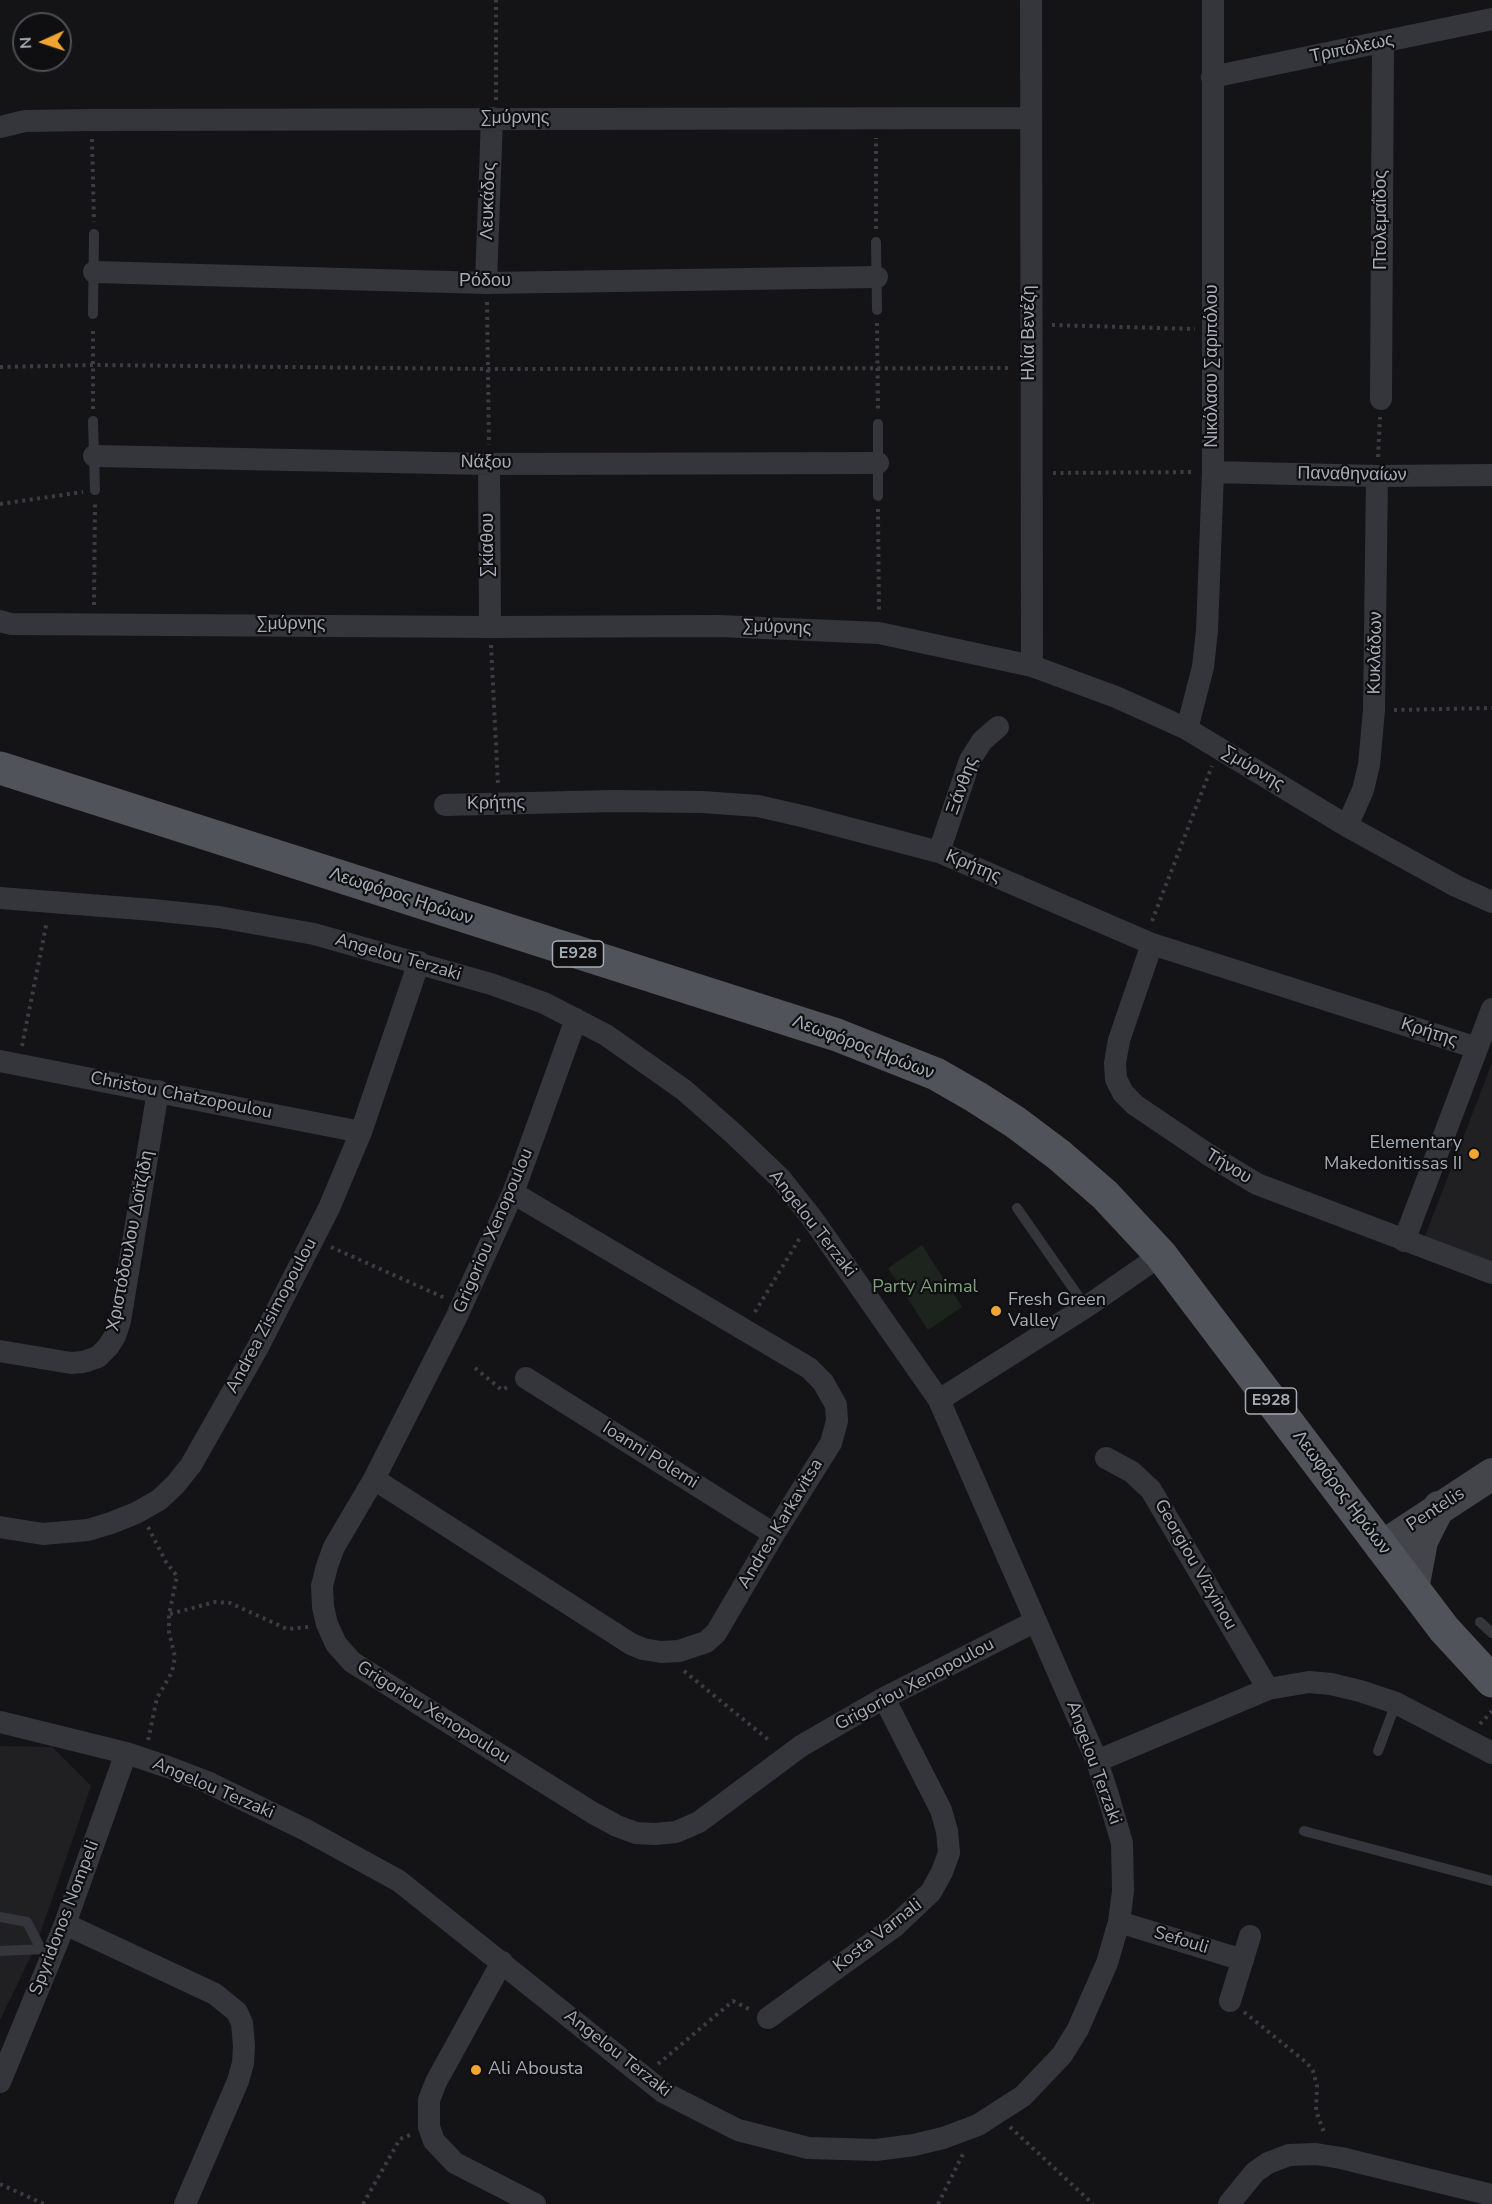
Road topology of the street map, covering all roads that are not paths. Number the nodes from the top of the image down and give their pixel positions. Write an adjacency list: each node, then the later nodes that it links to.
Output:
1 (1031, 0): 7 (street, Ηλία Βενέζη)
2 (1213, 0): 5 (street, Νικόλαου Σαριπόλου)
3 (1492, 19): 4 (street, Τριπόλεως)
4 (1383, 42): 5 (street, Τριπόλεως); 16 (street, Πτολεμαΐδος)
5 (1212, 77): 22 (street, Νικόλαου Σαριπόλου)
6 (494, 118): 7 (street, Σμύρνης); 8 (street, Σμύρνης); 13 (street, Λευκάδος)
7 (1031, 118): 29 (street, Ηλία Βενέζη)
8 (0, 127)
9 (94, 234): 11 (lane)
10 (876, 242): 12 (lane)
11 (94, 273): 13 (street, Ρόδου); 15 (lane)
12 (877, 277): 13 (street, Ρόδου); 14 (lane)
13 (486, 283)
14 (877, 310)
15 (93, 314)
16 (1381, 399)
17 (93, 421): 19 (lane)
18 (878, 424): 20 (lane)
19 (94, 456): 21 (street, Νάξου); 25 (lane)
20 (878, 463): 21 (street, Νάξου); 26 (lane)
21 (489, 464): 28 (street, Σκίαθου)
22 (1213, 472): 24 (street, Παναθηναίων); 31 (street, Νικόλαου Σαριπόλου)
23 (1492, 475): 24 (street, Παναθηναίων)
24 (1377, 476): 34 (street, Κυκλάδων)
25 (95, 490)
26 (878, 496)
27 (0, 621): 28 (street, Σμύρνης)
28 (490, 627): 29 (street, Σμύρνης)
29 (1032, 666): 31 (street, Σμύρνης)
30 (998, 728): 35 (street, Ξάνθης)
31 (1187, 729): 34 (street, Σμύρνης)
32 (0, 768): 49 (main road, Λεωφόρος Ηρώων / E928)
33 (445, 805): 35 (street, Κρήτης)
34 (1347, 826): 37 (street, Σμύρνης)
35 (939, 852): 38 (street, Κρήτης)
36 (0, 898): 39 (street, Angelou Terzaki)
37 (1492, 902)
38 (1148, 943): 42 (street, Κρήτης); 48 (street, Τήνου)
39 (419, 962): 41 (street, Angelou Terzaki); 45 (street, Andrea Zisimopoulou)
40 (1492, 1009): 42 (street)
41 (576, 1019): 46 (street, Grigoriou Xenopoulou); 54 (street, Angelou Terzaki)
42 (1477, 1048): 48 (street)
43 (9, 1063): 44 (street, Christou Chatzopoulou)
44 (158, 1091): 45 (street, Christou Chatzopoulou); 52 (street, Χριστόδουλου Δοϊτζίδη)
45 (361, 1132): 59 (street, Andrea Zisimopoulou)
46 (513, 1193): 57 (street, Grigoriou Xenopoulou); 60 (street, Andrea Karkavitsa)
47 (1017, 1208): 51 (lane)
48 (1404, 1241): 50 (street, Τήνου)
49 (1161, 1256): 51 (street); 61 (main road, Λεωφόρος Ηρώων / E928)
50 (1492, 1273)
51 (1086, 1307): 54 (street)
52 (0, 1351)
53 (526, 1378): 60 (street, Ioanni Polemi)
54 (939, 1400): 63 (street, Angelou Terzaki)
55 (1106, 1458): 67 (street, Georgiou Vizyinou)
56 (1492, 1474): 58 (street, Pentelis)
57 (374, 1479): 60 (street, Andrea Karkavitsa); 68 (street, Grigoriou Xenopoulou)
58 (1440, 1506): 61 (street, Pentelis); 62 (street)
59 (0, 1527)
60 (774, 1534)
61 (1381, 1546): 62 (main road, Λεωφόρος Ηρώων / E928)
62 (1413, 1589): 66 (main road, Λεωφόρος Ηρώων / E928)
63 (1036, 1621): 68 (street, Grigoriou Xenopoulou); 74 (street, Angelou Terzaki)
64 (1480, 1622): 65 (lane)
65 (1492, 1633)
66 (1492, 1681)
67 (1268, 1689): 69 (street); 74 (street)
68 (884, 1698): 86 (street, Kosta Varnali)
69 (1396, 1703): 71 (lane); 72 (street)
70 (0, 1722): 73 (street, Angelou Terzaki)
71 (1378, 1751)
72 (1492, 1753)
73 (133, 1756): 79 (street, Spyridonos Nompeli); 84 (street, Angelou Terzaki)
74 (1097, 1761): 78 (street, Angelou Terzaki)
75 (1304, 1831): 76 (lane)
76 (1492, 1881)
77 (0, 1917): 81 (lane)
78 (1119, 1922): 83 (street, Sefouli); 84 (street, Angelou Terzaki)
79 (65, 1924): 81 (street, Spyridonos Nompeli); 89 (street)
80 (1250, 1936): 83 (street)
81 (48, 1949): 82 (lane); 87 (street, Spyridonos Nompeli)
82 (0, 1952)
83 (1243, 1960): 85 (street)
84 (502, 1962): 90 (street)
85 (1230, 2001)
86 (768, 2018)
87 (0, 2082)
88 (1492, 2195): 91 (street)
89 (185, 2204)
90 (535, 2204)
91 (1229, 2204)

